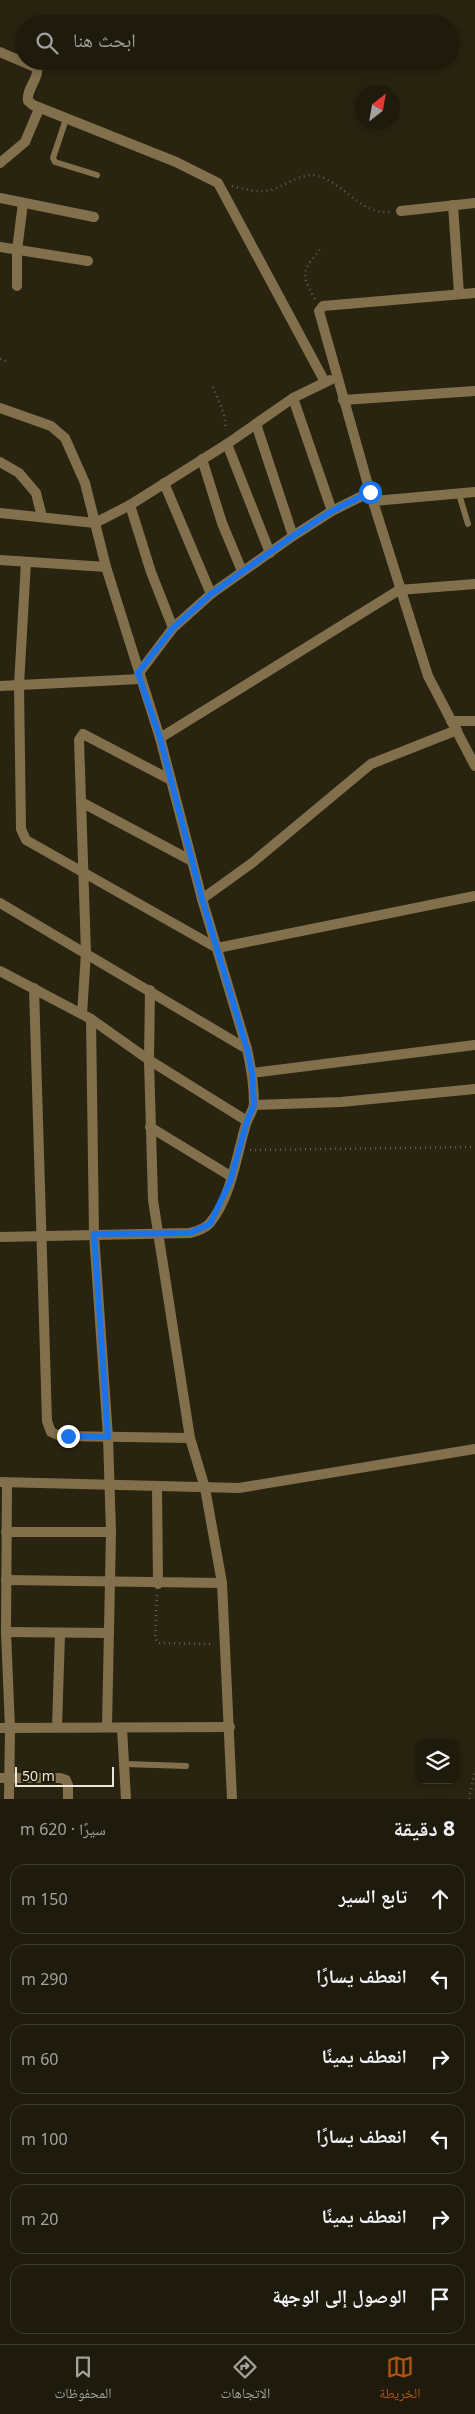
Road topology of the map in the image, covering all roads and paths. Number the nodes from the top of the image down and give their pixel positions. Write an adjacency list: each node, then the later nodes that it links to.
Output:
1 (0, 52): 2 (street)
2 (15, 58)
3 (38, 70): 4 (street)
4 (40, 108): 5 (street); 6 (street)
5 (66, 119): 7 (lane); 8 (street)
6 (0, 163)
7 (97, 176)
8 (218, 183): 13 (path); 26 (street)
9 (0, 198): 10 (street)
10 (23, 203): 14 (street); 17 (street)
11 (475, 203): 12 (street)
12 (453, 205): 13 (street); 21 (street)
13 (401, 210)
14 (94, 217)
15 (0, 247): 17 (street)
16 (322, 247): 22 (path)
17 (17, 250): 18 (street); 19 (street)
18 (88, 261)
19 (17, 286)
20 (475, 293): 21 (street)
21 (458, 294): 22 (street)
22 (320, 308): 25 (street)
23 (0, 359): 24 (path)
24 (8, 362)
25 (338, 378): 26 (street); 30 (street)
26 (325, 382): 29 (street)
27 (213, 387): 33 (path)
28 (475, 391): 30 (street)
29 (293, 398): 32 (street); 41 (street)
30 (343, 400): 39 (street)
31 (0, 408): 44 (street)
32 (256, 424): 33 (street); 46 (street)
33 (227, 444): 34 (street); 47 (street)
34 (202, 460): 36 (street); 51 (street)
35 (0, 462): 43 (street)
36 (164, 483): 40 (street); 54 (street)
37 (475, 492): 38 (street)
38 (459, 494): 39 (street); 45 (lane)
39 (372, 496): 41 (street); 53 (street)
40 (130, 505): 44 (street); 55 (street)
41 (332, 511): 46 (street)
42 (0, 513): 43 (street)
43 (42, 517): 44 (street)
44 (95, 523): 50 (street)
45 (468, 524)
46 (293, 536): 47 (street)
47 (270, 553): 51 (street)
48 (0, 560): 49 (street)
49 (26, 562): 50 (street); 57 (street)
50 (106, 567): 56 (street)
51 (242, 571): 54 (street)
52 (475, 584): 53 (street)
53 (399, 590): 59 (street); 62 (street)
54 (211, 594): 55 (street)
55 (173, 628): 56 (street)
56 (139, 676): 57 (street); 62 (street)
57 (19, 685): 58 (street); 67 (street)
58 (0, 686)
59 (451, 721): 60 (street); 61 (street)
60 (475, 722)
61 (457, 730): 63 (street); 69 (street)
62 (160, 738): 64 (street)
63 (475, 766)
64 (171, 780): 65 (street); 66 (street)
65 (81, 802): 66 (street); 67 (street)
66 (192, 862): 69 (street)
67 (83, 872): 71 (street); 72 (street)
68 (475, 896): 71 (street)
69 (202, 899): 71 (street)
70 (0, 903): 72 (street)
71 (217, 948): 78 (street)
72 (86, 953): 75 (street); 76 (street)
73 (0, 971): 74 (street)
74 (34, 988): 76 (street); 90 (street)
75 (150, 990): 78 (street); 79 (street)
76 (86, 1017): 79 (street); 88 (street)
77 (475, 1046): 80 (street)
78 (247, 1049): 80 (street)
79 (149, 1060): 83 (street); 84 (street)
80 (252, 1073): 82 (street)
81 (475, 1089): 82 (street)
82 (254, 1105): 83 (street)
83 (247, 1121): 86 (street)
84 (150, 1128): 87 (street); 89 (street)
85 (475, 1148): 86 (path)
86 (239, 1150): 87 (street)
87 (232, 1177): 89 (street)
88 (94, 1234): 89 (street); 90 (street); 92 (street)
89 (157, 1234): 93 (street)
90 (42, 1235): 91 (street); 92 (street)
91 (0, 1237)
92 (108, 1437): 93 (street); 96 (street)
93 (190, 1438): 98 (street)
94 (475, 1449): 98 (street)
95 (3, 1482): 96 (street); 99 (street)
96 (110, 1485): 97 (street); 100 (street)
97 (157, 1486): 98 (street); 103 (street)
98 (205, 1488): 104 (street)
99 (6, 1532): 100 (street); 101 (street)
100 (111, 1532): 102 (street)
101 (6, 1580): 102 (street); 105 (street)
102 (110, 1584): 103 (street); 107 (street)
103 (158, 1584): 104 (street); 109 (path)
104 (222, 1584): 109 (street)
105 (3, 1598): 106 (street)
106 (6, 1632): 108 (street); 110 (street)
107 (109, 1633): 108 (street); 112 (street)
108 (60, 1634): 111 (street)
109 (225, 1644): 115 (street)
110 (4, 1652): 113 (street)
111 (57, 1727): 112 (street); 113 (street)
112 (107, 1727): 114 (street)
113 (5, 1728): 119 (street)
114 (122, 1728): 115 (street); 116 (street)
115 (230, 1728): 123 (street)
116 (125, 1764): 117 (lane); 122 (street)
117 (186, 1766)
118 (475, 1770): 124 (path)
119 (5, 1778): 120 (street); 121 (street)
120 (9, 1799)
121 (68, 1799)
122 (126, 1799)
123 (232, 1799)
124 (469, 1799)

